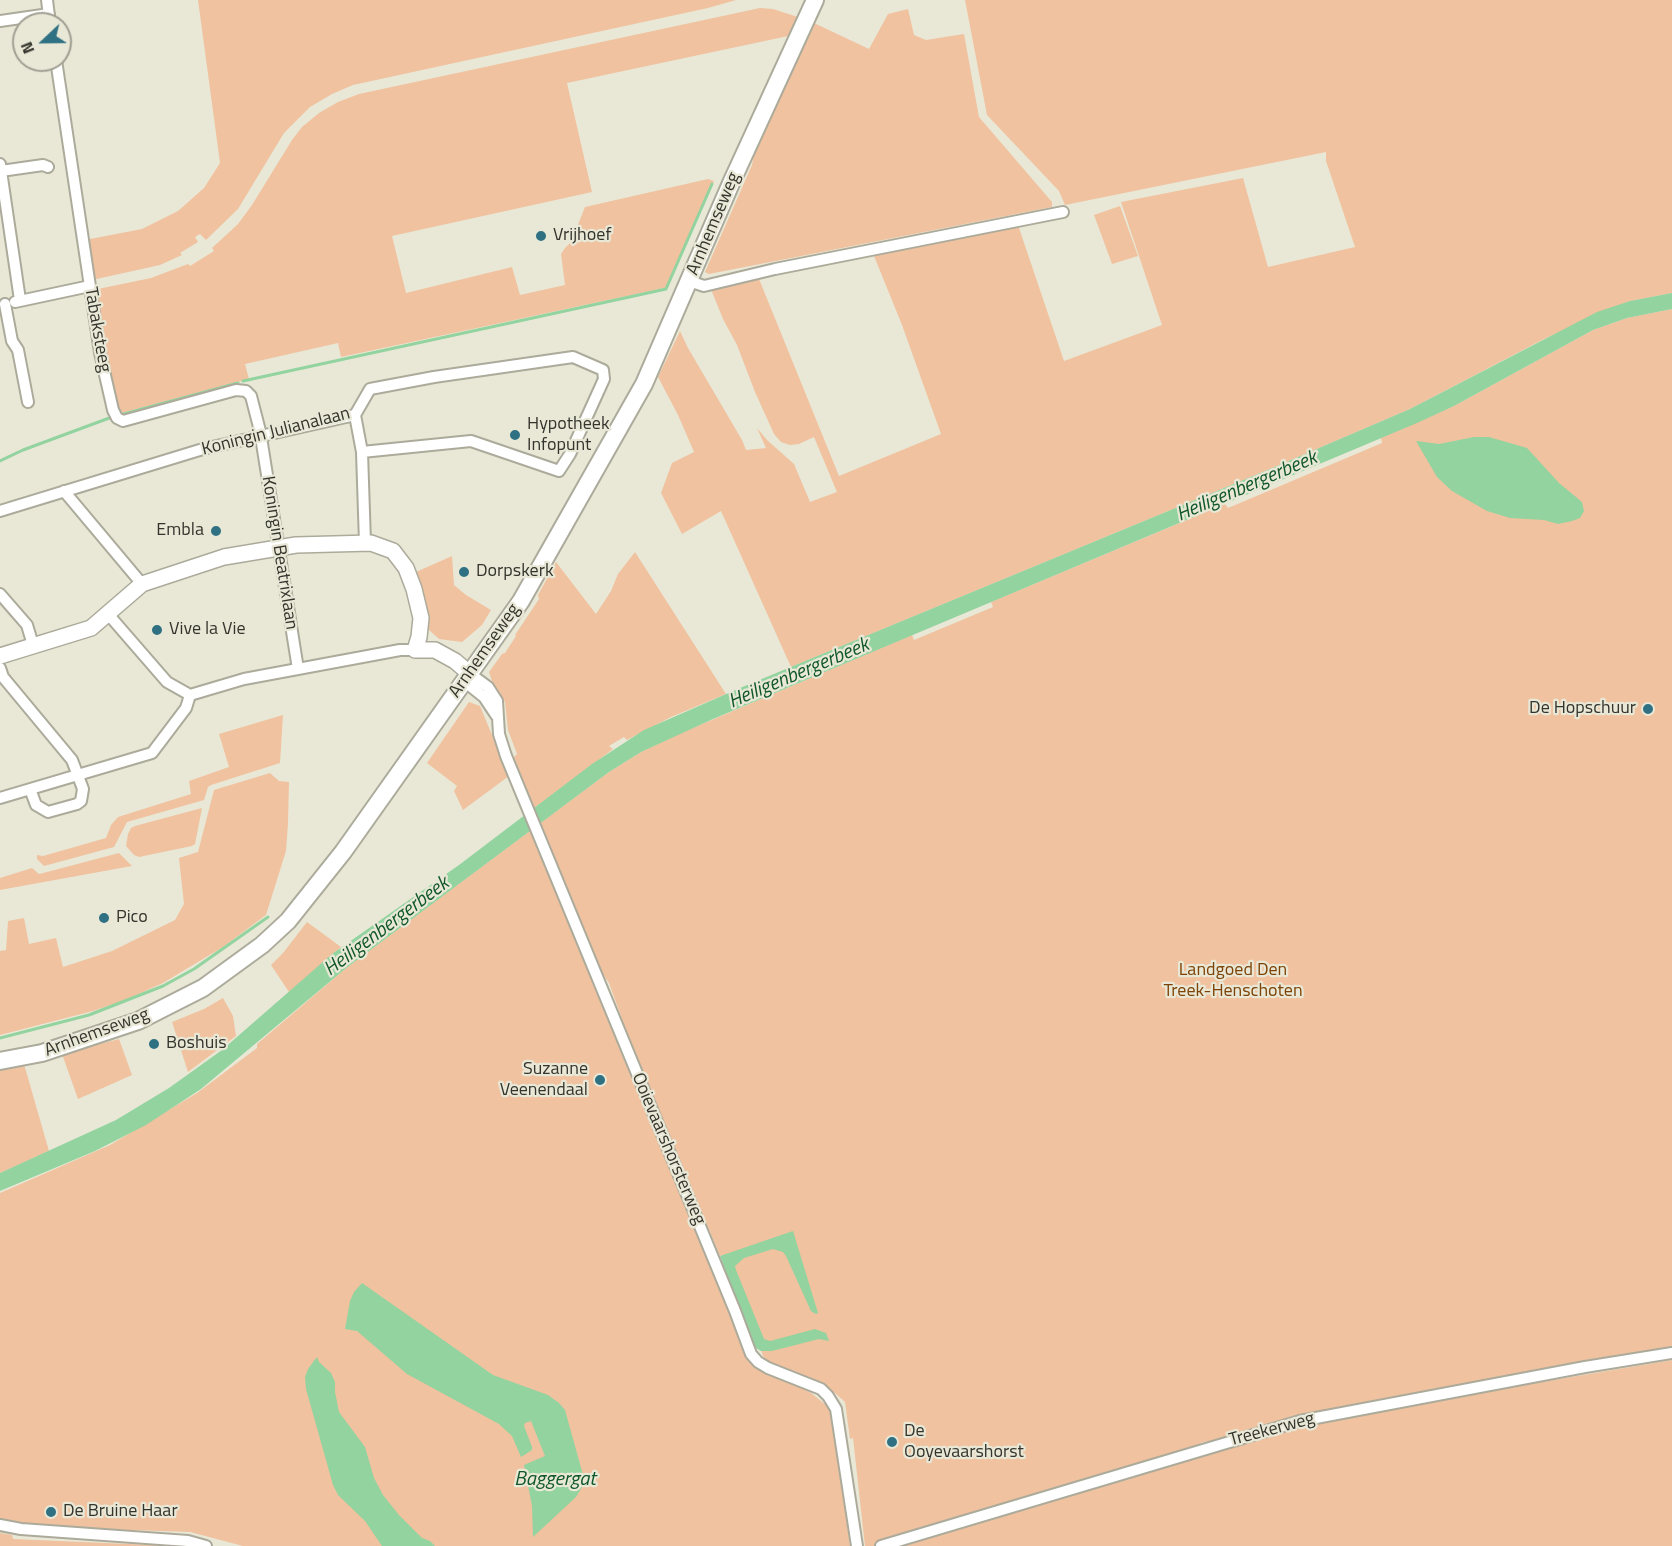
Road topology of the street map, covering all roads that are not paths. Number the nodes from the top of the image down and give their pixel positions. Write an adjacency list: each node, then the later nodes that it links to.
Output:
1 (815, 0): 7 (main road, Arnhemseweg)
2 (58, 72): 8 (street, Tabaksteeg)
3 (48, 167): 4 (street)
4 (1, 168): 5 (street)
5 (2, 191): 9 (street)
6 (1064, 212): 7 (street)
7 (689, 281): 27 (main road, Arnhemseweg)
8 (90, 286): 9 (street); 13 (street, Tabaksteeg)
9 (20, 300): 10 (street)
10 (2, 304): 11 (street)
11 (28, 402)
12 (355, 415): 13 (street, Koningin Julianalaan); 14 (street); 14 (street, Koningin Julianalaan)
13 (260, 437): 15 (street, Koningin Julianalaan); 18 (street, Koningin Beatrixlaan)
14 (362, 452): 17 (street)
15 (64, 491): 16 (street, Koningin Julianalaan); 19 (street)
16 (0, 512)
17 (365, 543): 18 (street); 23 (street)
18 (278, 548): 19 (street); 26 (street, Koningin Beatrixlaan)
19 (142, 584): 21 (street)
20 (0, 594): 22 (street)
21 (108, 614): 22 (street); 28 (street)
22 (33, 645): 24 (street)
23 (416, 650): 26 (street); 27 (street)
24 (0, 656)
25 (0, 668): 29 (street)
26 (298, 669): 28 (street)
27 (467, 677): 32 (main road, Arnhemseweg); 36 (street, Ooievaarshorsterweg)
28 (190, 695): 29 (street)
29 (79, 774): 30 (street); 30 (street)
30 (30, 789): 31 (street)
31 (0, 798)
32 (0, 1061)
33 (1672, 1353): 37 (street, Treekerweg)
34 (0, 1525): 35 (street)
35 (206, 1546)
36 (857, 1546)
37 (881, 1546)

